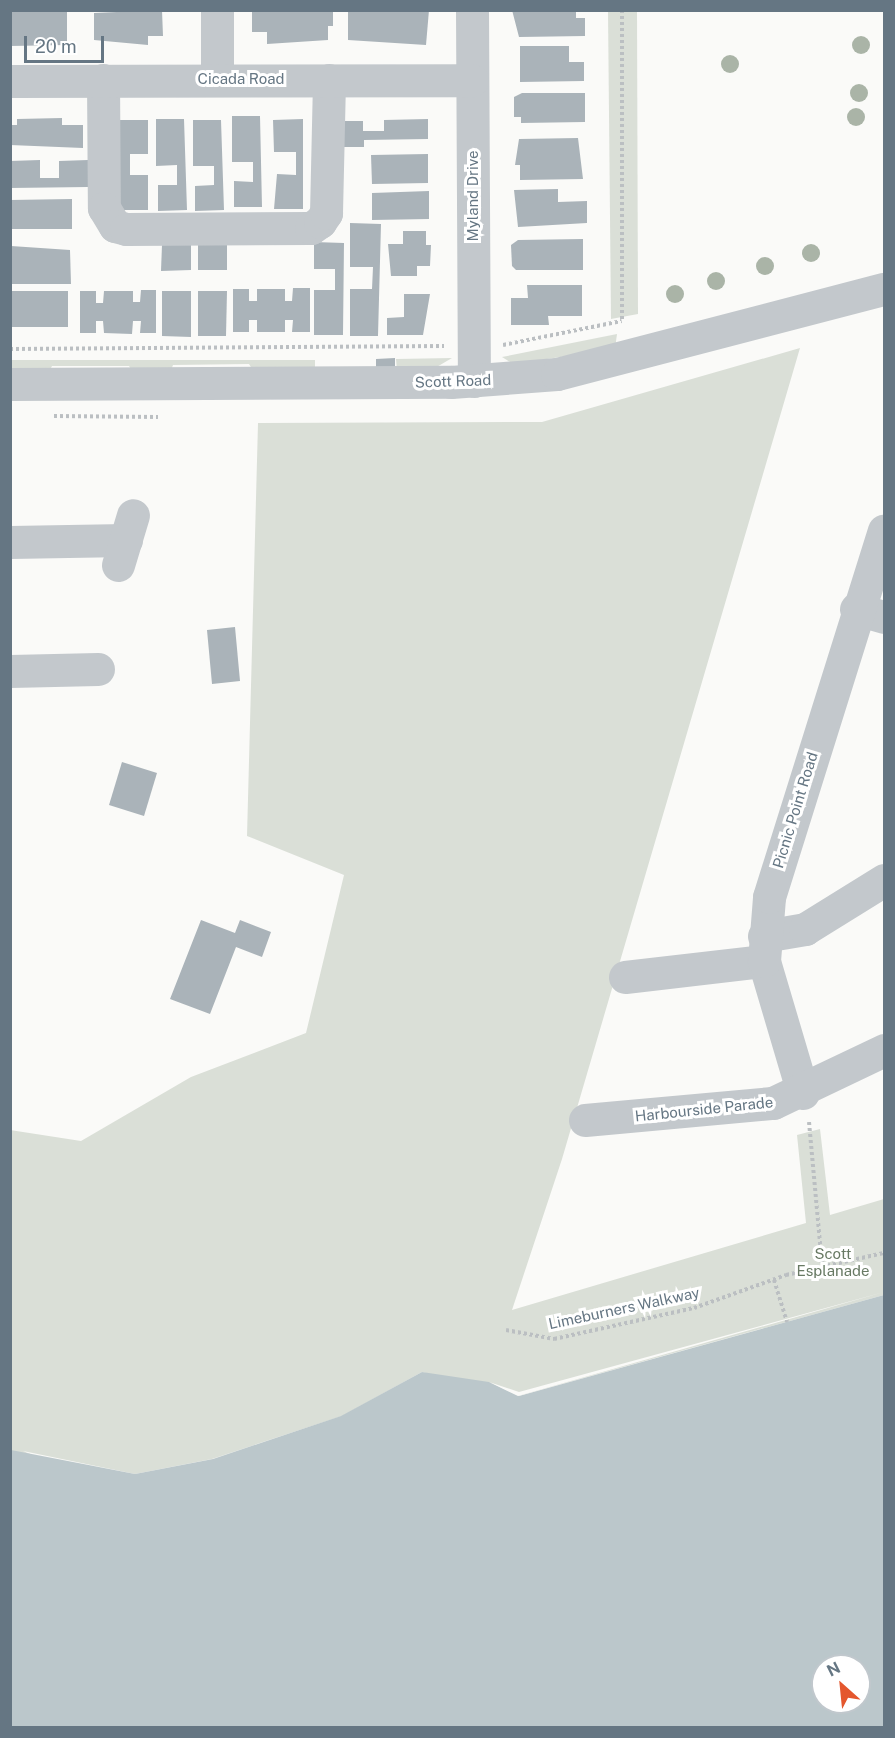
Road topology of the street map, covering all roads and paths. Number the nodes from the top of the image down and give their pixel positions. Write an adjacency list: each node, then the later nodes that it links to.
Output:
1 (217, 10): 4 (street)
2 (472, 10): 7 (street, Myland Drive)
3 (622, 10): 10 (path)
4 (217, 79): 5 (street, Cicada Road); 6 (street, Cicada Road)
5 (103, 80): 6 (street); 8 (street, Cicada Road)
6 (329, 80): 7 (street, Cicada Road)
7 (472, 80): 15 (street, Myland Drive)
8 (10, 81)
9 (885, 290): 15 (street, Scott Road)
10 (622, 321): 11 (path); 12 (path)
11 (622, 328)
12 (501, 345)
13 (451, 346): 14 (path)
14 (10, 349)
15 (474, 381): 16 (street, Scott Road)
16 (10, 384)
17 (45, 416): 18 (path)
18 (158, 417)
19 (885, 531): 22 (street, Picnic Point Road)
20 (126, 540): 21 (street)
21 (10, 542)
22 (870, 613): 26 (street, Picnic Point Road)
23 (98, 669): 24 (street)
24 (10, 671)
25 (885, 880): 26 (street)
26 (764, 948): 27 (street); 29 (street, Picnic Point Road)
27 (625, 977)
28 (885, 1050): 29 (street, Harbourside Parade)
29 (806, 1108): 30 (street, Harbourside Parade); 32 (path)
30 (585, 1120)
31 (885, 1253): 32 (path, Limeburners Walkway)
32 (822, 1266): 33 (path, Limeburners Walkway)
33 (774, 1279): 34 (path); 35 (path, Limeburners Walkway)
34 (787, 1322)
35 (506, 1330)

